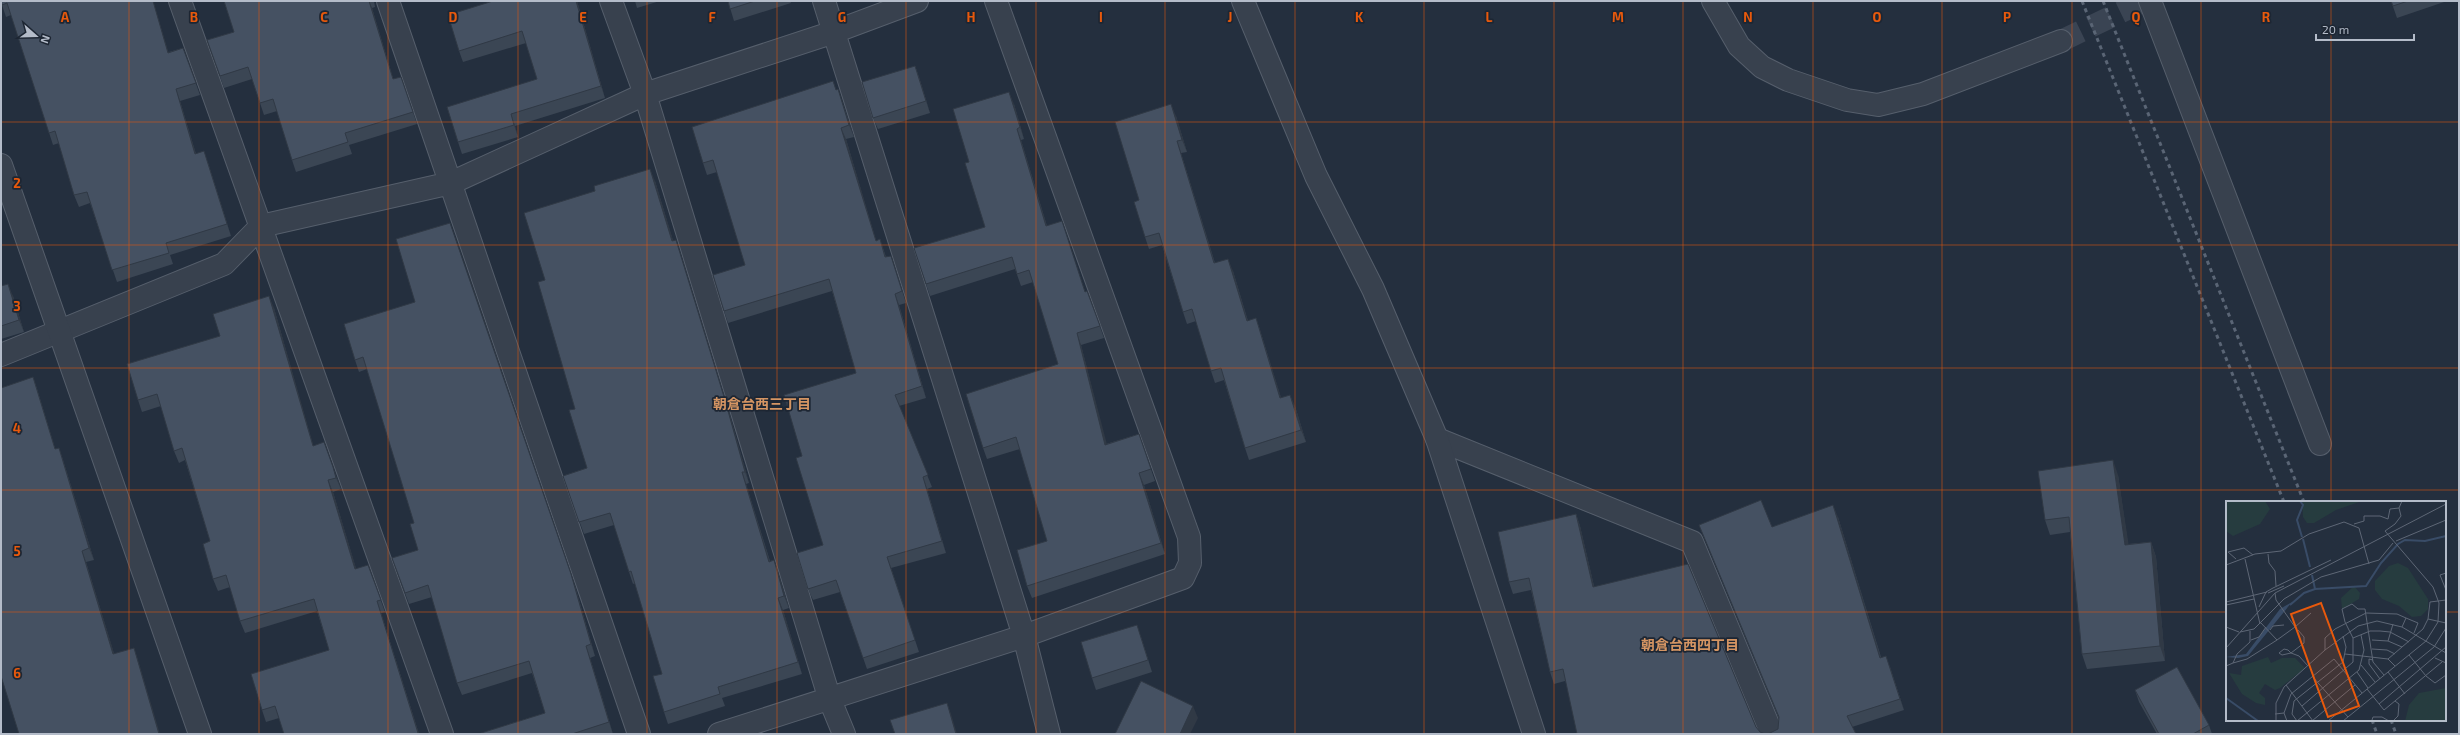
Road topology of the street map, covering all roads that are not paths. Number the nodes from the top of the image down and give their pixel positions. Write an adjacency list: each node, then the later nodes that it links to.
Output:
1 (180, 1): 15 (street)
2 (388, 1): 14 (street)
3 (611, 1): 12 (street)
4 (824, 1): 10 (street)
5 (917, 1): 10 (street)
6 (996, 1): 20 (street)
7 (1243, 1): 18 (street)
8 (1713, 1): 11 (street)
9 (2150, 1): 19 (street)
10 (834, 32): 12 (street); 20 (street)
11 (2061, 41)
12 (645, 94): 14 (street); 21 (street)
13 (1, 165): 16 (street)
14 (451, 183): 15 (street); 24 (street)
15 (261, 226): 16 (street); 23 (street)
16 (59, 330): 17 (street); 22 (street)
17 (1, 355)
18 (1437, 440): 28 (street); 29 (street)
19 (2320, 444)
20 (1024, 636): 21 (street); 27 (street)
21 (830, 700): 25 (street); 26 (street)
22 (200, 734)
23 (442, 734)
24 (639, 734)
25 (719, 734)
26 (844, 734)
27 (1049, 734)
28 (1534, 734)
29 (1772, 734)

